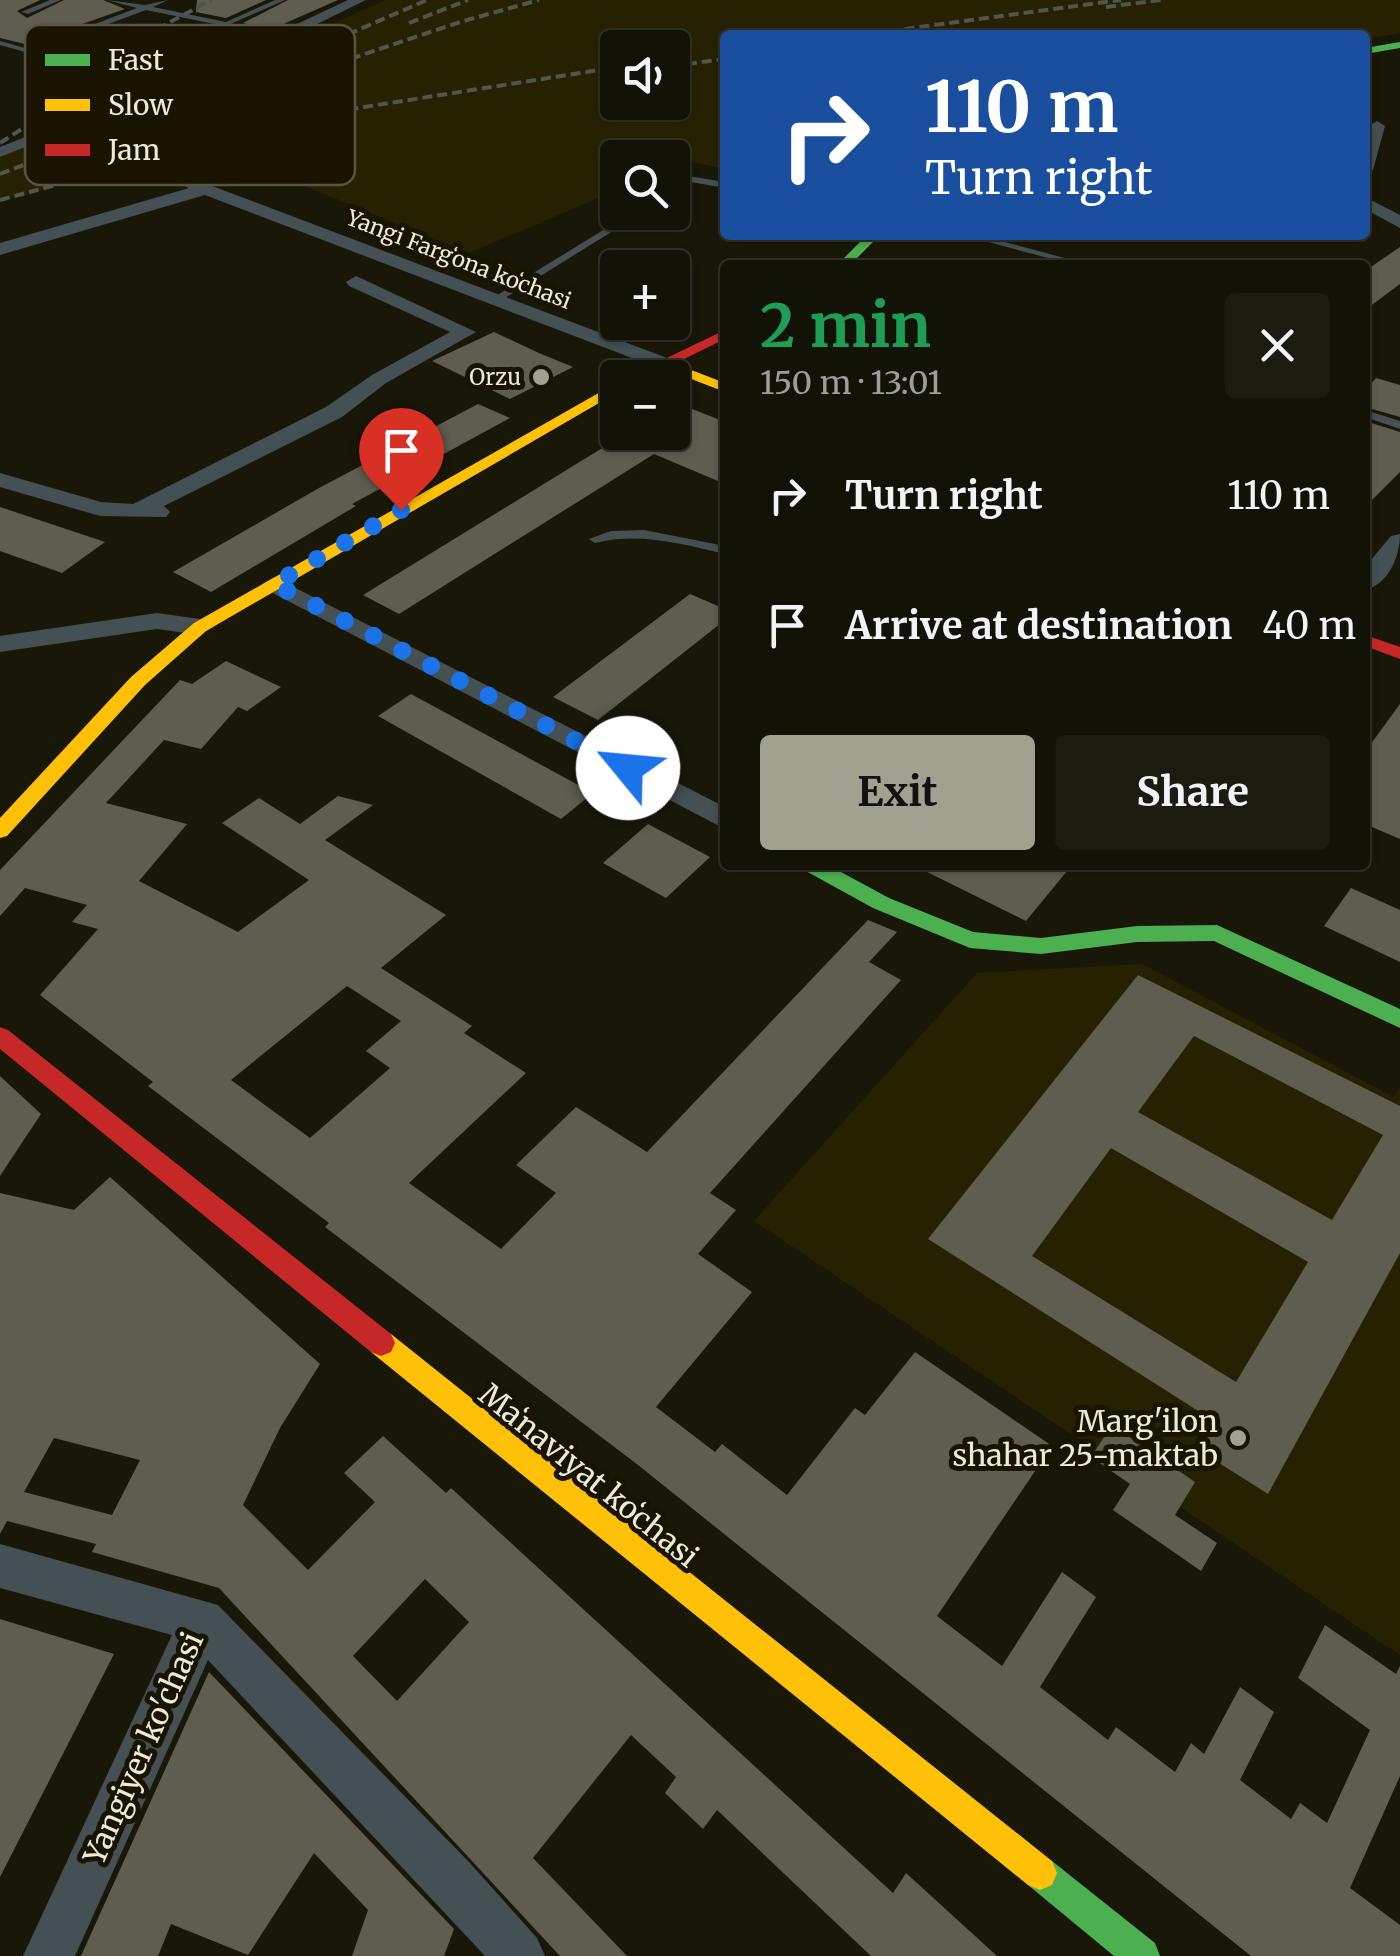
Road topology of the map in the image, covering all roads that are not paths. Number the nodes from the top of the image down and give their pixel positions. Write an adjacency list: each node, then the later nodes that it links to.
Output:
1 (57, 0): 8 (lane)
2 (111, 0): 7 (lane)
3 (164, 0): 7 (lane)
4 (281, 0): 10 (lane)
5 (359, 0): 12 (street)
6 (182, 6): 9 (lane)
7 (145, 7): 9 (lane); 11 (lane)
8 (24, 12)
9 (168, 12): 10 (lane)
10 (226, 24)
11 (98, 25)
12 (306, 25)
13 (0, 43): 15 (lane)
14 (1400, 45): 16 (street)
15 (25, 50)
16 (1370, 51)
17 (1371, 126): 18 (street)
18 (1400, 126)
19 (25, 142): 20 (street)
20 (1, 152)
21 (690, 179): 22 (lane)
22 (720, 184)
23 (196, 185): 24 (street, Yangi Fargʻona koʻchasi)
24 (206, 189): 30 (street); 34 (street, Yangi Fargʻona koʻchasi)
25 (1370, 205): 26 (street)
26 (1398, 220)
27 (608, 230): 34 (lane)
28 (869, 240): 31 (street)
29 (988, 240): 32 (lane)
30 (0, 249)
31 (848, 260)
32 (1070, 260)
33 (356, 282): 44 (street)
34 (496, 300): 36 (street, Yangi Fargʻona koʻchasi)
35 (720, 336): 37 (street)
36 (655, 360)
37 (665, 360)
38 (690, 374): 39 (street, Yangi Fargʻona koʻchasi)
39 (720, 386)
40 (600, 396): 50 (street)
41 (1370, 415): 42 (lane)
42 (1400, 425)
43 (0, 480): 44 (street)
44 (137, 511): 45 (street)
45 (183, 514)
46 (595, 539): 48 (lane)
47 (1400, 540): 49 (street)
48 (720, 549)
49 (1370, 577)
50 (274, 584): 51 (street); 55 (street)
51 (200, 627): 53 (street); 56 (street)
52 (1370, 642): 54 (street)
53 (0, 644)
54 (1400, 653)
55 (720, 816)
56 (0, 831)
57 (820, 870): 58 (street)
58 (1400, 1019)
59 (0, 1036): 64 (street, Maʻnaviyat koʻchasi)
60 (0, 1566): 61 (street, Yangiyer ko'chasi)
61 (202, 1621): 62 (street, Yangiyer ko'chasi); 63 (street)
62 (49, 1956)
63 (518, 1956)
64 (1142, 1956)

